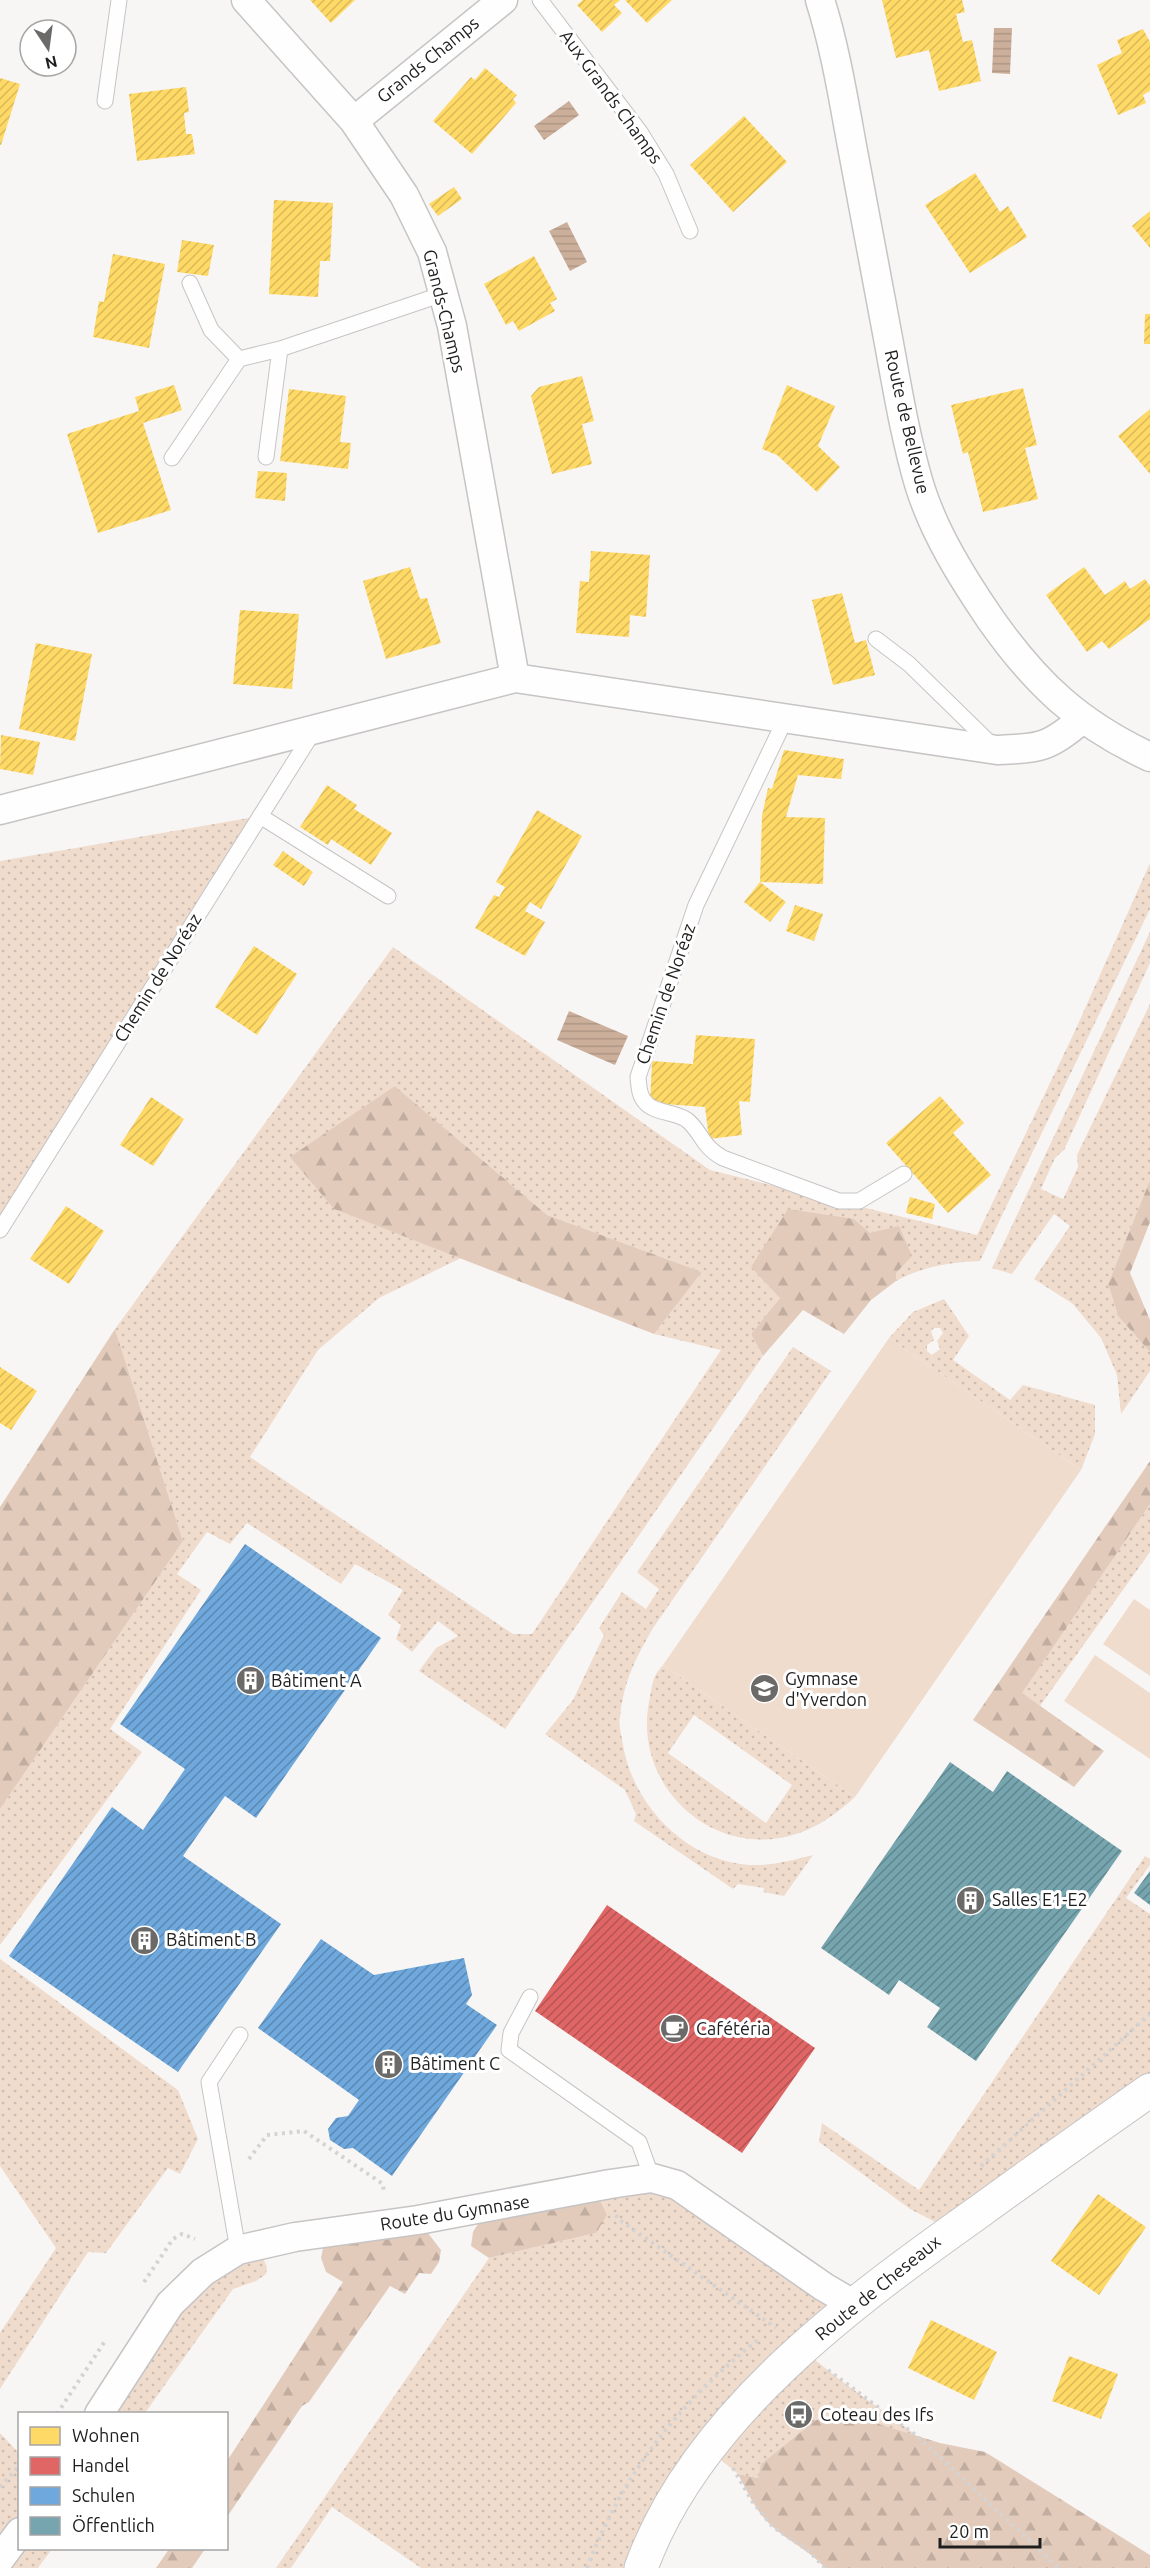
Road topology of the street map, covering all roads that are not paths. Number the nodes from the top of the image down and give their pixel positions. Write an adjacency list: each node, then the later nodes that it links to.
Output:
1 (119, 0): 6 (lane)
2 (246, 0): 7 (street, Grands-Champs)
3 (503, 0): 7 (street, Grands Champs)
4 (540, 0): 8 (lane, Aux Grands Champs)
5 (820, 0): 18 (street, Route de Bellevue)
6 (105, 101)
7 (354, 121): 10 (street, Grands-Champs)
8 (690, 231)
9 (190, 283): 12 (lane)
10 (443, 294): 11 (lane); 16 (street, Grands-Champs)
11 (280, 349): 12 (lane); 13 (lane)
12 (239, 359): 14 (lane)
13 (266, 457)
14 (172, 458)
15 (876, 639): 20 (lane)
16 (516, 678): 17 (street); 19 (street)
17 (786, 717): 20 (street); 25 (lane, Chemin de Noréaz)
18 (1082, 719): 20 (street); 21 (street, Route de Bellevue)
19 (316, 727): 22 (street); 23 (lane, Chemin de Noréaz)
20 (997, 750)
21 (1150, 758)
22 (0, 810)
23 (260, 816): 24 (lane); 26 (lane, Chemin de Noréaz)
24 (388, 896)
25 (904, 1174)
26 (0, 1230)
27 (530, 1997): 30 (lane)
28 (240, 2035): 31 (lane)
29 (1150, 2090): 32 (street, Route de Cheseaux)
30 (652, 2178): 31 (street, Route du Gymnase); 32 (street, Route du Gymnase)
31 (238, 2250): 33 (street, Route du Gymnase)
32 (853, 2304): 36 (street, Route de Cheseaux)
33 (100, 2412)
34 (18, 2535): 35 (street)
35 (0, 2559)
36 (641, 2568)

